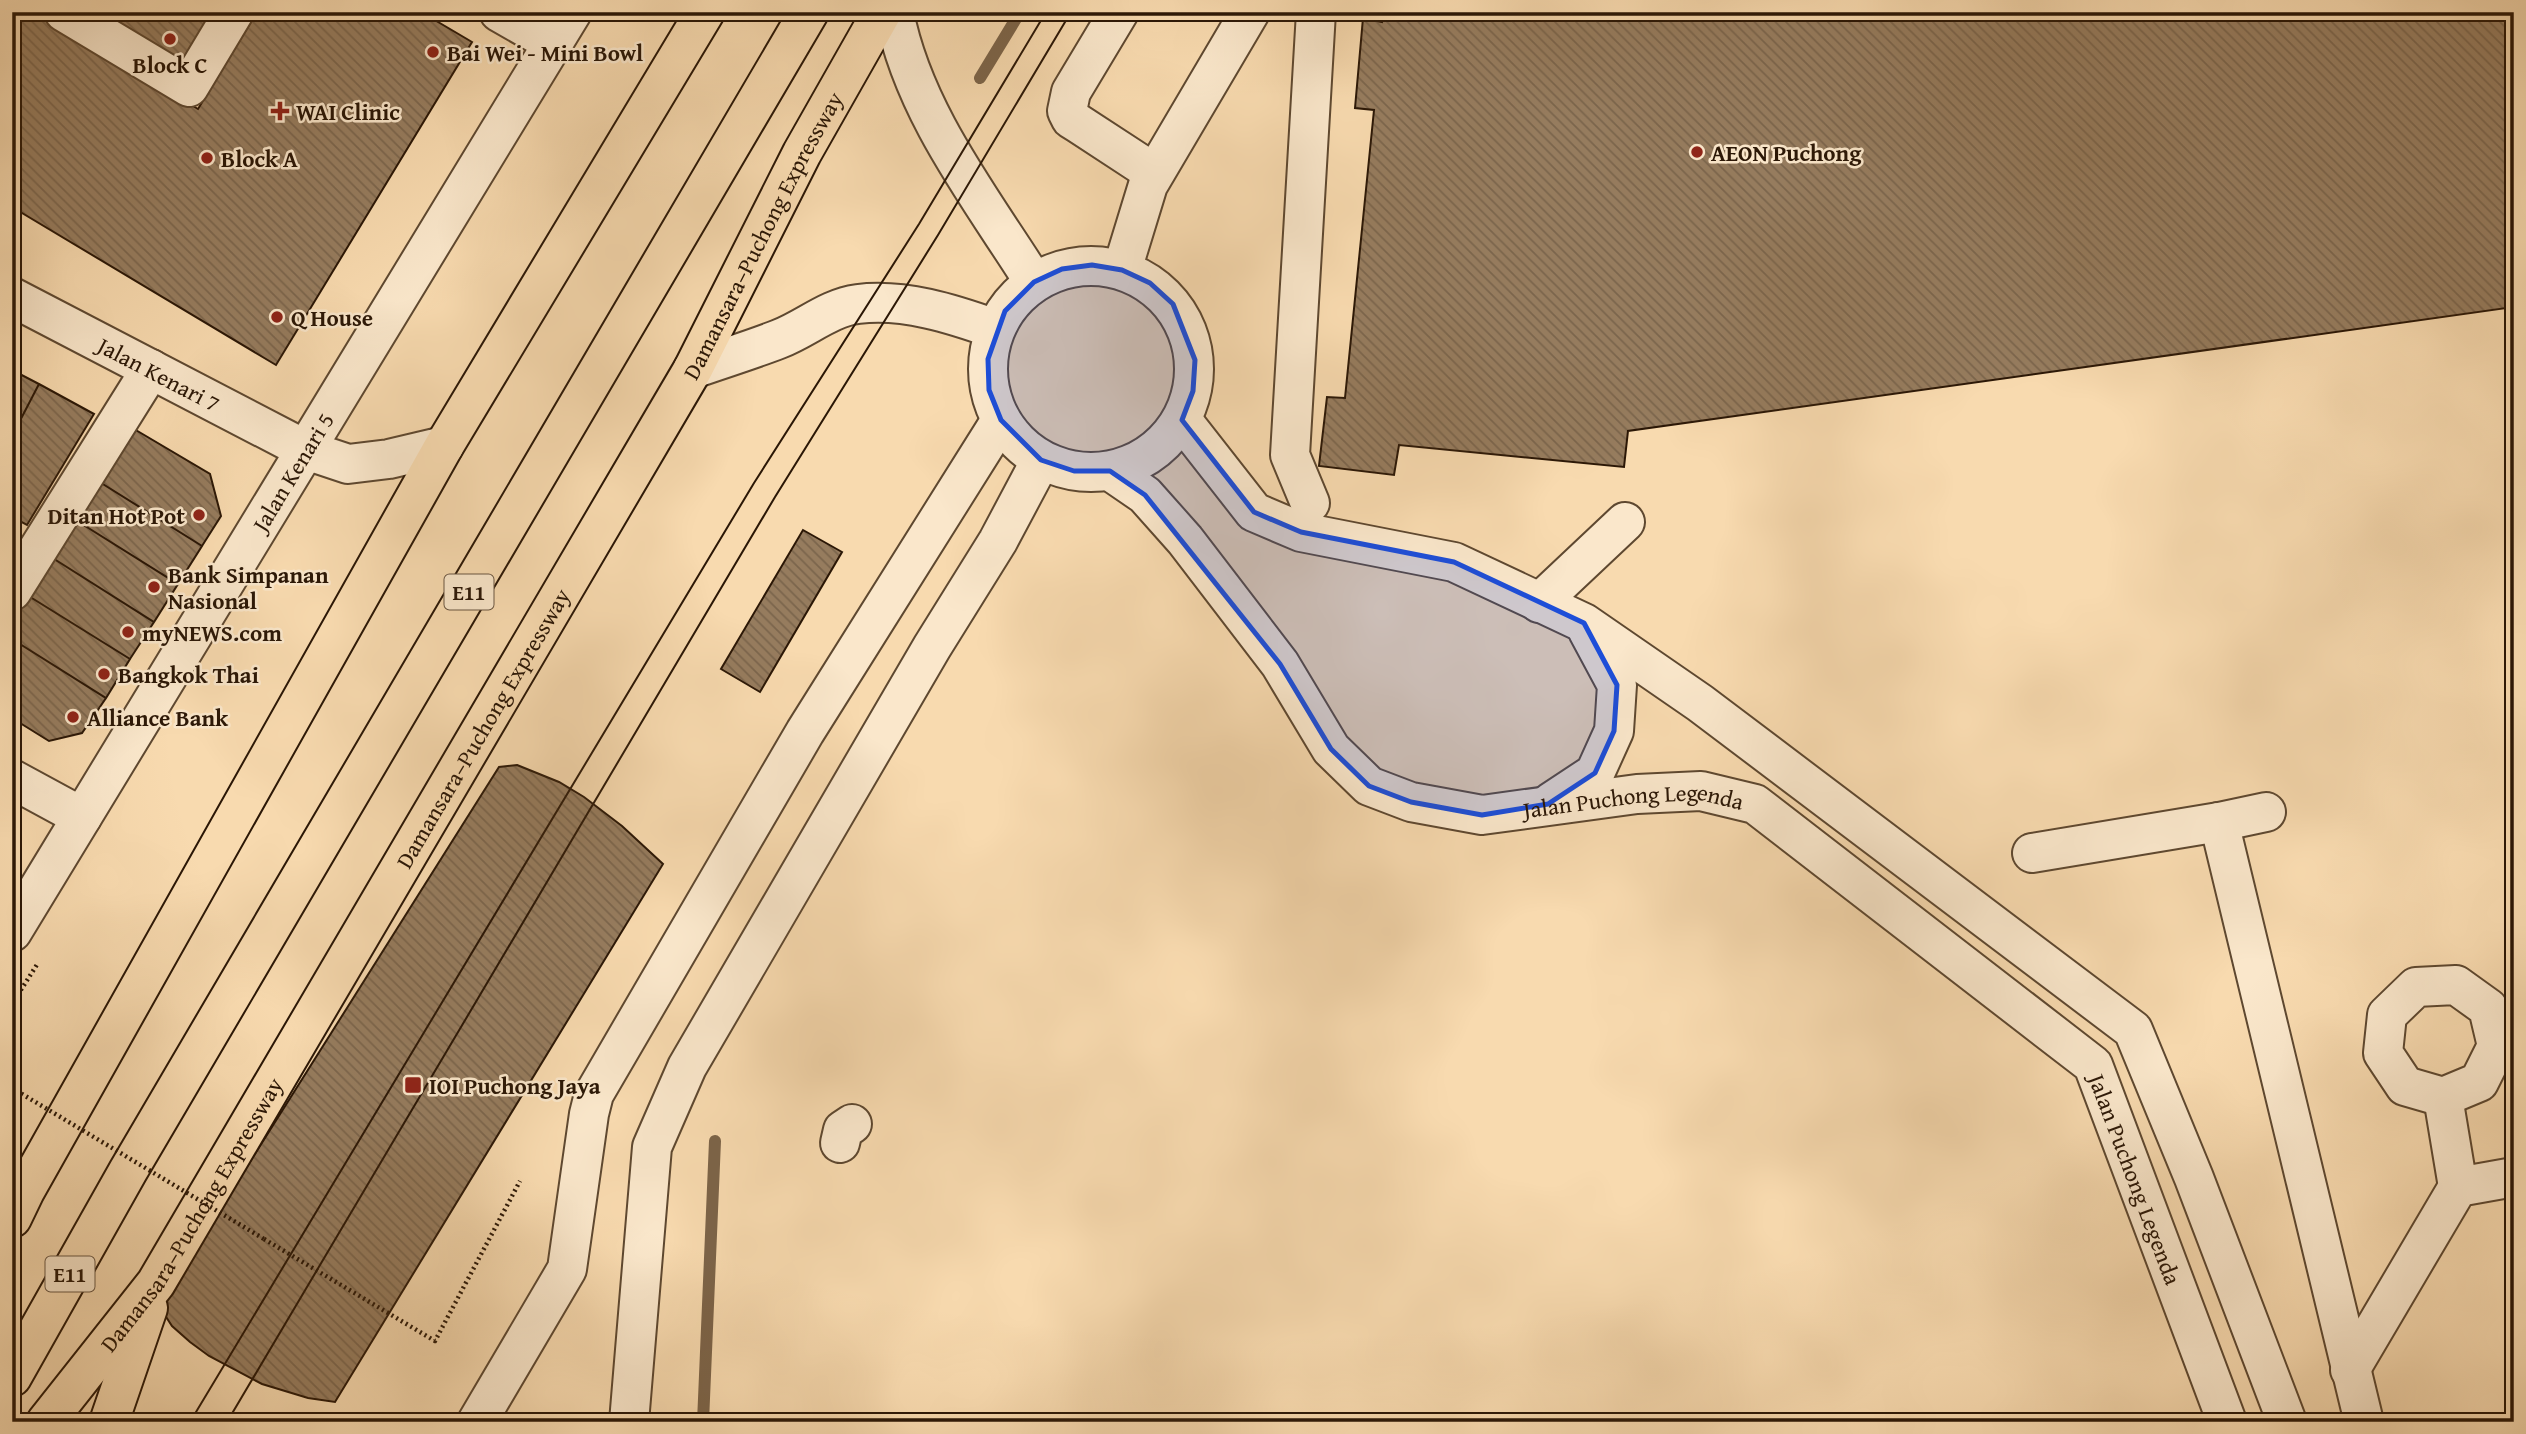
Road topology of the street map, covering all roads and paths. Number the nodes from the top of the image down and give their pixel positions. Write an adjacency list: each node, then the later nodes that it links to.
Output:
1 (64, 12): 2 (street)
2 (233, 12)
3 (499, 12): 11 (street)
4 (705, 12): 21 (highway)
5 (809, 12): 40 (highway, E11)
6 (882, 12): 18 (highway, Damansara–Puchong Expressway)
7 (894, 12): 14 (street)
8 (1119, 12): 12 (street)
9 (1250, 12): 12 (street)
10 (1315, 12): 25 (street)
11 (563, 28): 22 (street, Jalan Kenari 5)
12 (1154, 173): 13 (street)
13 (1122, 270): 14 (street); 20 (street)
14 (1034, 282): 16 (street)
15 (12, 298): 17 (street, Jalan Kenari 7)
16 (995, 329): 18 (street); 19 (street)
17 (151, 369): 22 (street, Jalan Kenari 7); 27 (street)
18 (693, 369): 45 (highway, Damansara–Puchong Expressway)
19 (1000, 420): 23 (street); 51 (street)
20 (1182, 420): 24 (street); 29 (street)
21 (444, 446): 22 (street, Jalan Kenari 7); 44 (highway)
22 (306, 450): 34 (street, Jalan Kenari 5)
23 (1041, 460): 24 (street); 52 (street)
24 (1110, 471): 32 (street, Jalan Puchong Legenda)
25 (1310, 503)
26 (1625, 522): 29 (street)
27 (24, 548): 28 (street)
28 (12, 591)
29 (1539, 603): 30 (street)
30 (1584, 623): 32 (street); 54 (street)
31 (12, 779): 34 (street)
32 (1548, 804): 53 (street, Jalan Puchong Legenda)
33 (2266, 812): 35 (street)
34 (82, 817): 37 (street, Jalan Kenari 5)
35 (2219, 822): 36 (street); 47 (street)
36 (2032, 853)
37 (12, 932)
38 (12, 1088): 42 (path, bridge)
39 (2443, 1097): 43 (street)
40 (128, 1171): 46 (highway); 48 (highway, E11)
41 (2514, 1177): 43 (street)
42 (520, 1181)
43 (2458, 1187): 47 (street)
44 (16, 1206)
45 (156, 1283): 49 (highway, Damansara–Puchong Expressway); 50 (highway)
46 (12, 1337)
47 (2350, 1370): 55 (street)
48 (12, 1377)
49 (46, 1422)
50 (109, 1422)
51 (477, 1422)
52 (629, 1422)
53 (2227, 1422)
54 (2287, 1422)
55 (2364, 1422)

